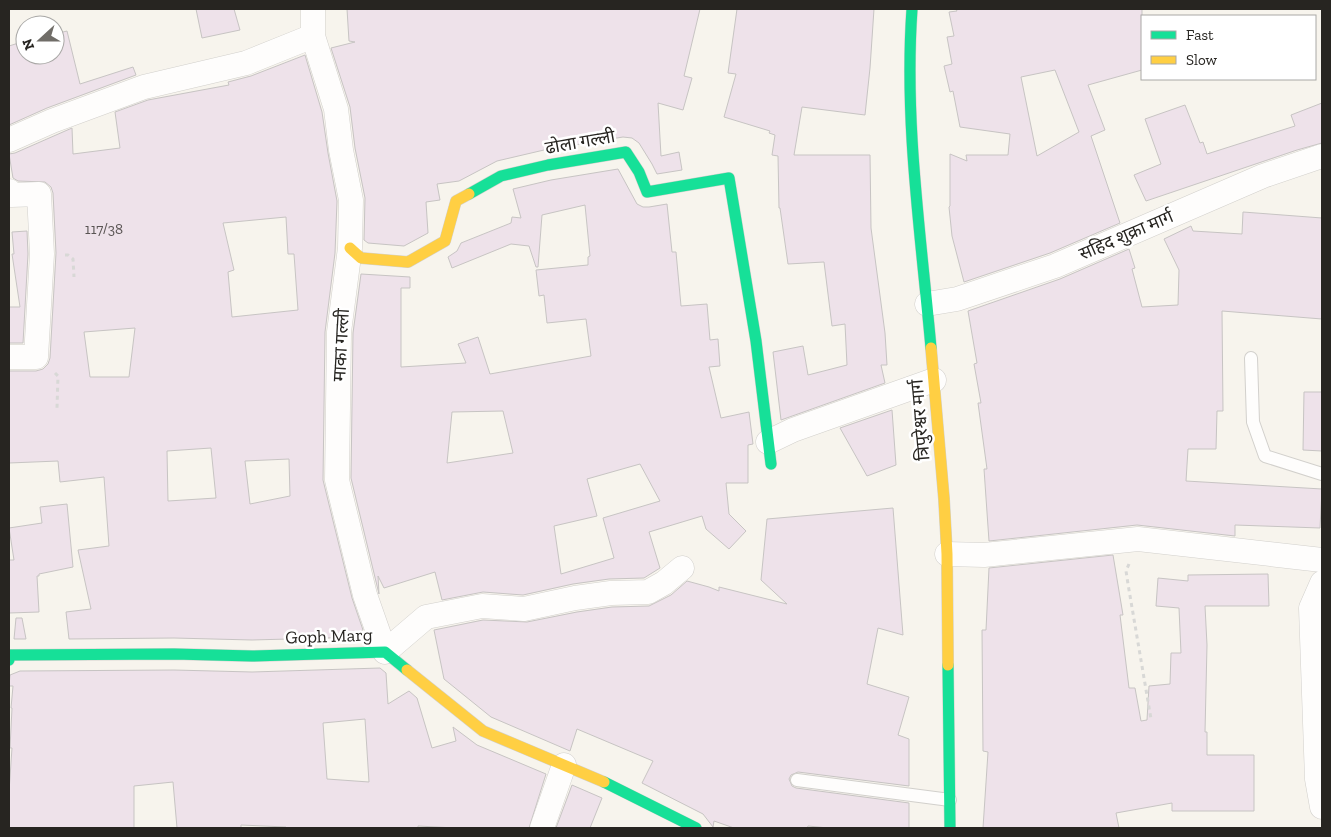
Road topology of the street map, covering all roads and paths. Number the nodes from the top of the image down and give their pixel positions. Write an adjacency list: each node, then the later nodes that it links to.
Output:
1 (313, 9): 3 (street, माका गल्ली)
2 (912, 9): 8 (main road, त्रिपुरेश्वर मार्ग)
3 (313, 36): 4 (street); 7 (street, माका गल्ली)
4 (9, 140)
5 (1322, 156): 8 (street, सहिद शुक्रा मार्ग)
6 (9, 190): 10 (street)
7 (350, 248): 14 (main road, ढोला गल्ली); 21 (street, माका गल्ली)
8 (927, 304): 12 (main road, त्रिपुरेश्वर मार्ग)
9 (9, 357): 10 (street)
10 (36, 357): 13 (path)
11 (1251, 358): 15 (lane)
12 (934, 380): 14 (street); 17 (main road, त्रिपुरेश्वर मार्ग)
13 (57, 408)
14 (770, 453)
15 (1322, 474)
16 (1138, 539): 17 (street); 18 (street); 23 (path)
17 (947, 554): 27 (main road, त्रिपुरेश्वर मार्ग)
18 (1322, 560)
19 (682, 568): 21 (street)
20 (1322, 584): 25 (street)
21 (385, 652): 22 (main road, Goph Marg); 24 (main road, Goph Marg)
22 (9, 660)
23 (1151, 719)
24 (564, 765): 29 (street); 30 (main road, Goph Marg)
25 (1320, 779): 28 (street)
26 (797, 780): 27 (lane)
27 (950, 800): 31 (main road, त्रिपुरेश्वर मार्ग)
28 (1322, 807)
29 (542, 828)
30 (696, 828)
31 (950, 828)

